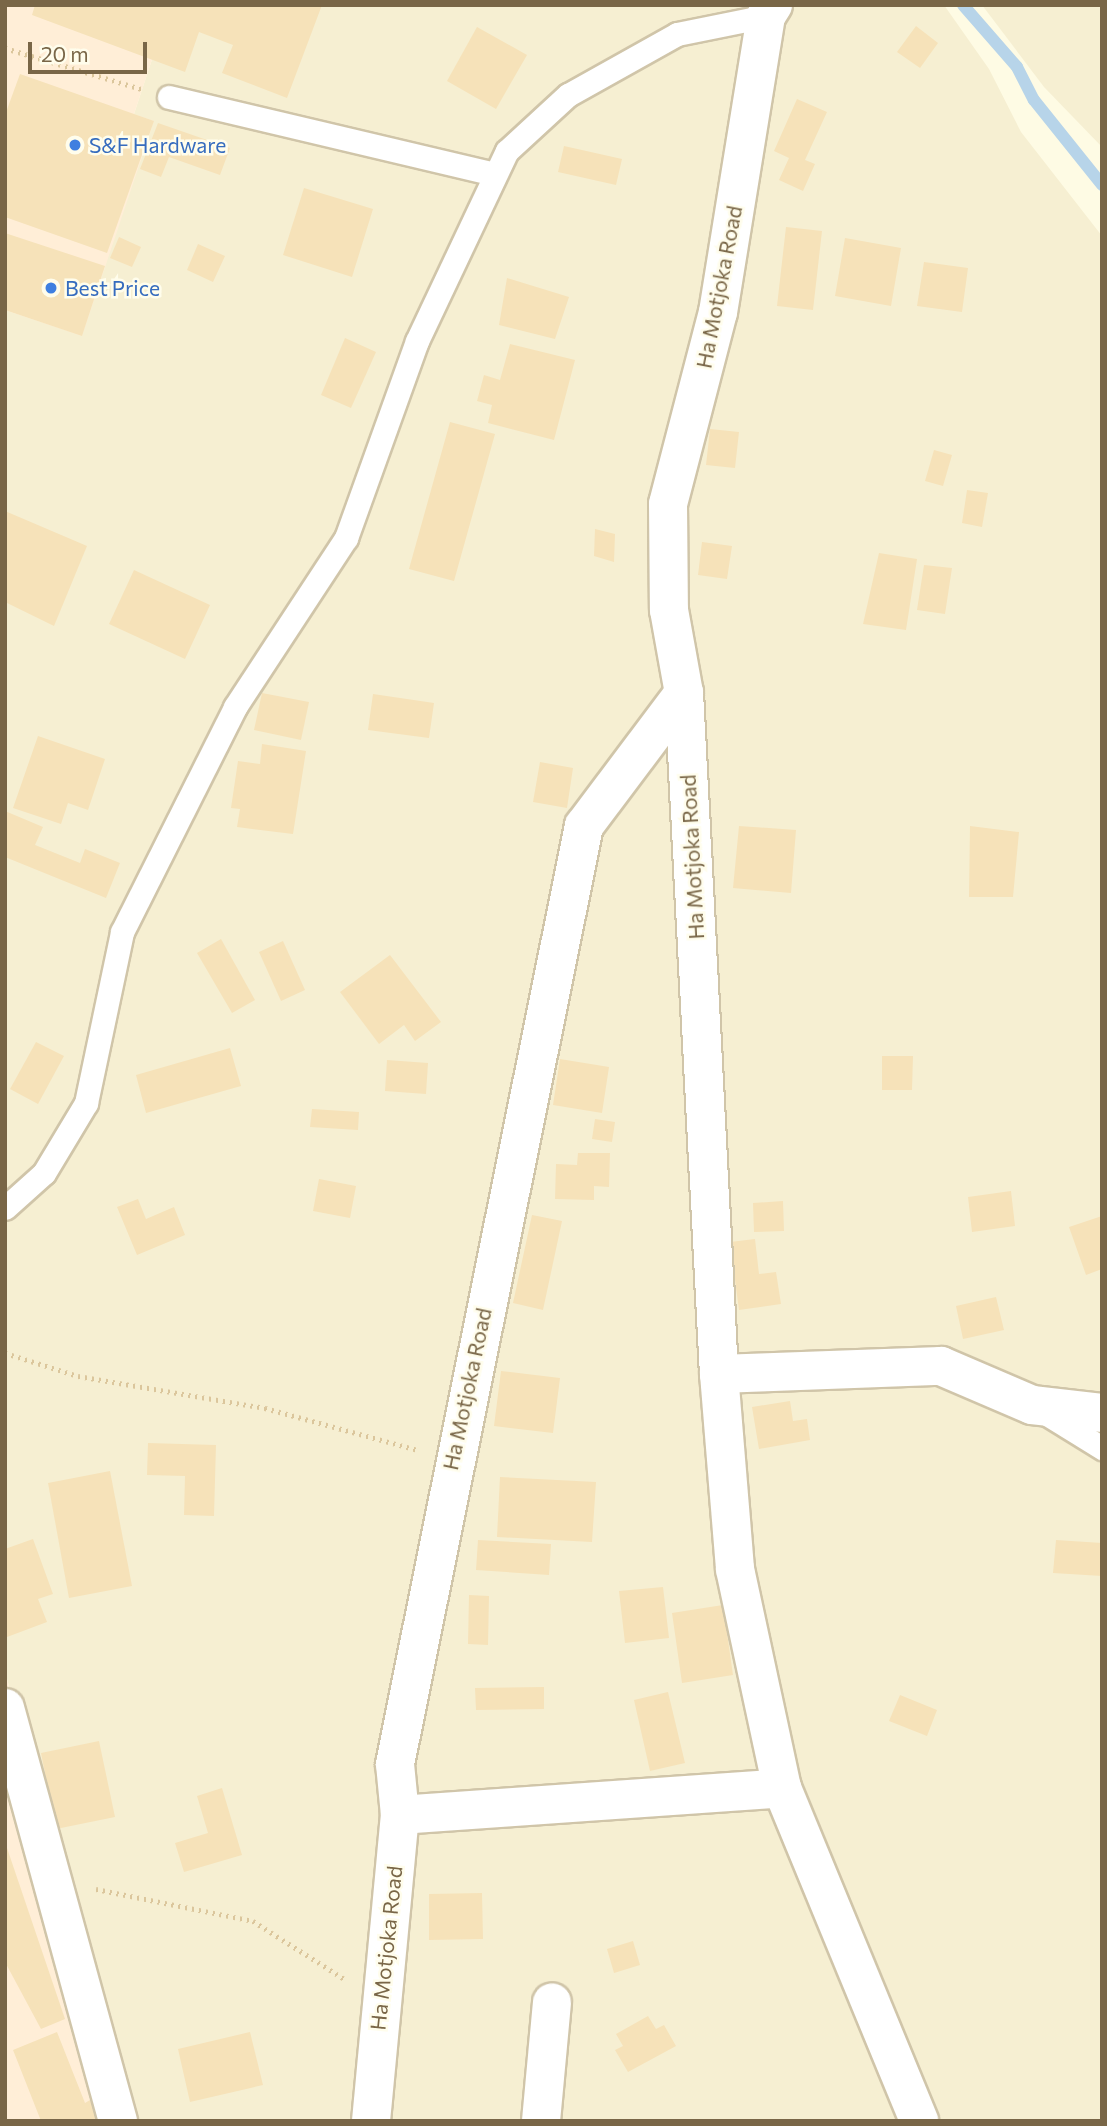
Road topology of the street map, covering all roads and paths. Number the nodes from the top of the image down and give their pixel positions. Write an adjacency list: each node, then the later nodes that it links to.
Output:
1 (770, 10): 4 (lane); 5 (street, Ha Motjoka Road)
2 (5, 48): 3 (path)
3 (169, 97): 4 (lane)
4 (495, 174): 6 (lane)
5 (684, 693): 8 (street, Ha Motjoka Road); 12 (street, Ha Motjoka Road)
6 (5, 1208)
7 (5, 1353): 12 (path)
8 (719, 1374): 9 (street); 14 (street, Ha Motjoka Road)
9 (1032, 1405): 10 (street); 11 (lane)
10 (1102, 1413)
11 (1102, 1448)
12 (452, 1460): 15 (street, Ha Motjoka Road)
13 (5, 1708): 16 (street)
14 (782, 1788): 15 (street); 22 (street, Ha Motjoka Road)
15 (400, 1815): 17 (street, Ha Motjoka Road)
16 (48, 1879): 17 (path); 19 (street)
17 (379, 2002): 20 (street, Ha Motjoka Road)
18 (552, 2003): 21 (street)
19 (118, 2121)
20 (371, 2121)
21 (541, 2121)
22 (919, 2121)

